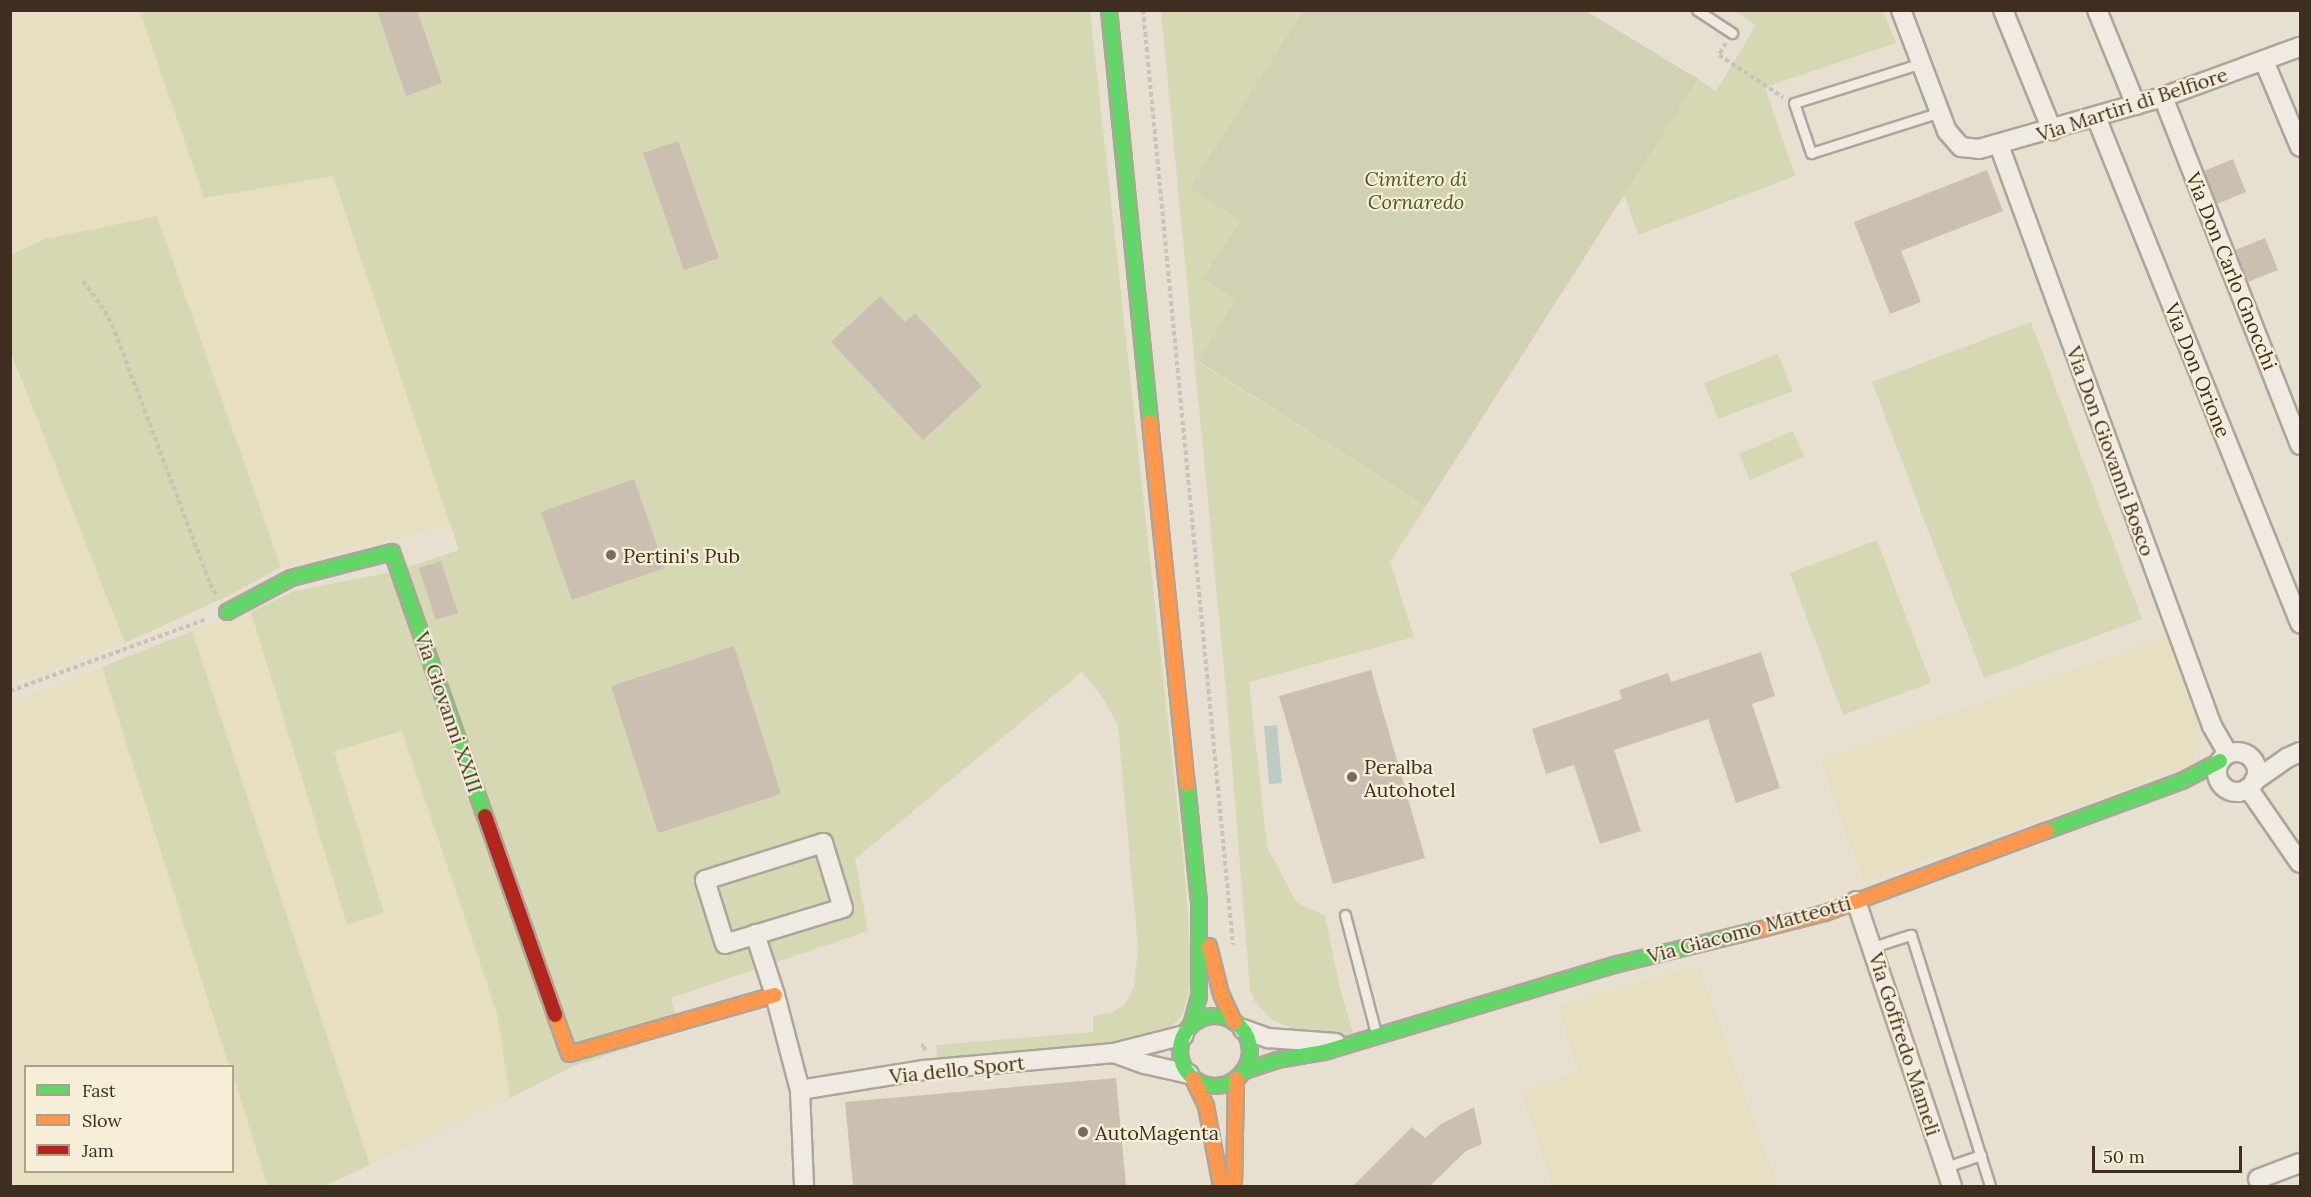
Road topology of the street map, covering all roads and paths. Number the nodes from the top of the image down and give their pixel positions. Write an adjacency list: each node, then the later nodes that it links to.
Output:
1 (1109, 10): 32 (street)
2 (1143, 10): 36 (path)
3 (1697, 10): 7 (lane)
4 (1901, 10): 10 (street)
5 (2003, 10): 16 (street)
6 (2097, 10): 13 (street)
7 (1732, 33): 12 (path)
8 (2301, 46): 9 (street, Via Martiri di Belfiore)
9 (2264, 61): 11 (street, Via Martiri di Belfiore); 18 (street)
10 (1922, 63): 12 (lane); 14 (street)
11 (2163, 97): 13 (street, Via Martiri di Belfiore); 20 (street, Via Don Carlo Gnocchi)
12 (1794, 103): 14 (lane)
13 (2136, 105): 15 (street, Via Martiri di Belfiore)
14 (1940, 112): 17 (street, Via Martiri di Belfiore)
15 (2096, 117): 16 (street, Via Martiri di Belfiore); 22 (street, Via Don Orione)
16 (2052, 130): 17 (street, Via Martiri di Belfiore)
17 (1999, 145): 25 (street, Via Don Giovanni Bosco)
18 (2301, 147)
19 (83, 281): 21 (path)
20 (2301, 445)
21 (227, 612): 23 (path); 37 (street, Via Giovanni XXIII)
22 (2301, 623)
23 (10, 691)
24 (2294, 755): 26 (street); 29 (street)
25 (2224, 757): 26 (street); 27 (street, Via Giacomo Matteotti); 28 (street)
26 (2252, 759): 29 (street)
27 (2182, 781): 28 (street, Via Giacomo Matteotti); 31 (street, Via Giacomo Matteotti)
28 (2223, 785): 29 (street)
29 (2251, 785): 30 (street)
30 (2301, 863)
31 (1856, 902): 35 (street, Via Goffredo Mameli); 40 (street, Via Giacomo Matteotti)
32 (1199, 903): 38 (street); 39 (street)
33 (1345, 915): 40 (lane)
34 (755, 934): 34 (street); 37 (street)
35 (1873, 947): 48 (lane); 50 (street, Via Goffredo Mameli)
36 (1234, 957)
37 (776, 994): 47 (street)
38 (1238, 1025): 39 (street); 41 (street, Via Giacomo Matteotti); 45 (street)
39 (1188, 1030): 43 (street, Via dello Sport); 46 (street)
40 (1377, 1035): 41 (street, Via Giacomo Matteotti)
41 (1344, 1044): 45 (street, Via Giacomo Matteotti)
42 (921, 1045): 44 (path)
43 (1114, 1053): 46 (street, Via dello Sport); 47 (street, Via dello Sport)
44 (931, 1056)
45 (1240, 1075): 46 (street); 54 (street)
46 (1191, 1076): 53 (street)
47 (800, 1090): 52 (street)
48 (1981, 1155): 50 (lane); 56 (lane)
49 (2301, 1163): 51 (street)
50 (1946, 1167): 55 (street, Via Goffredo Mameli)
51 (2258, 1179)
52 (804, 1186)
53 (1221, 1186)
54 (1234, 1186)
55 (1952, 1186)
56 (1990, 1186)

